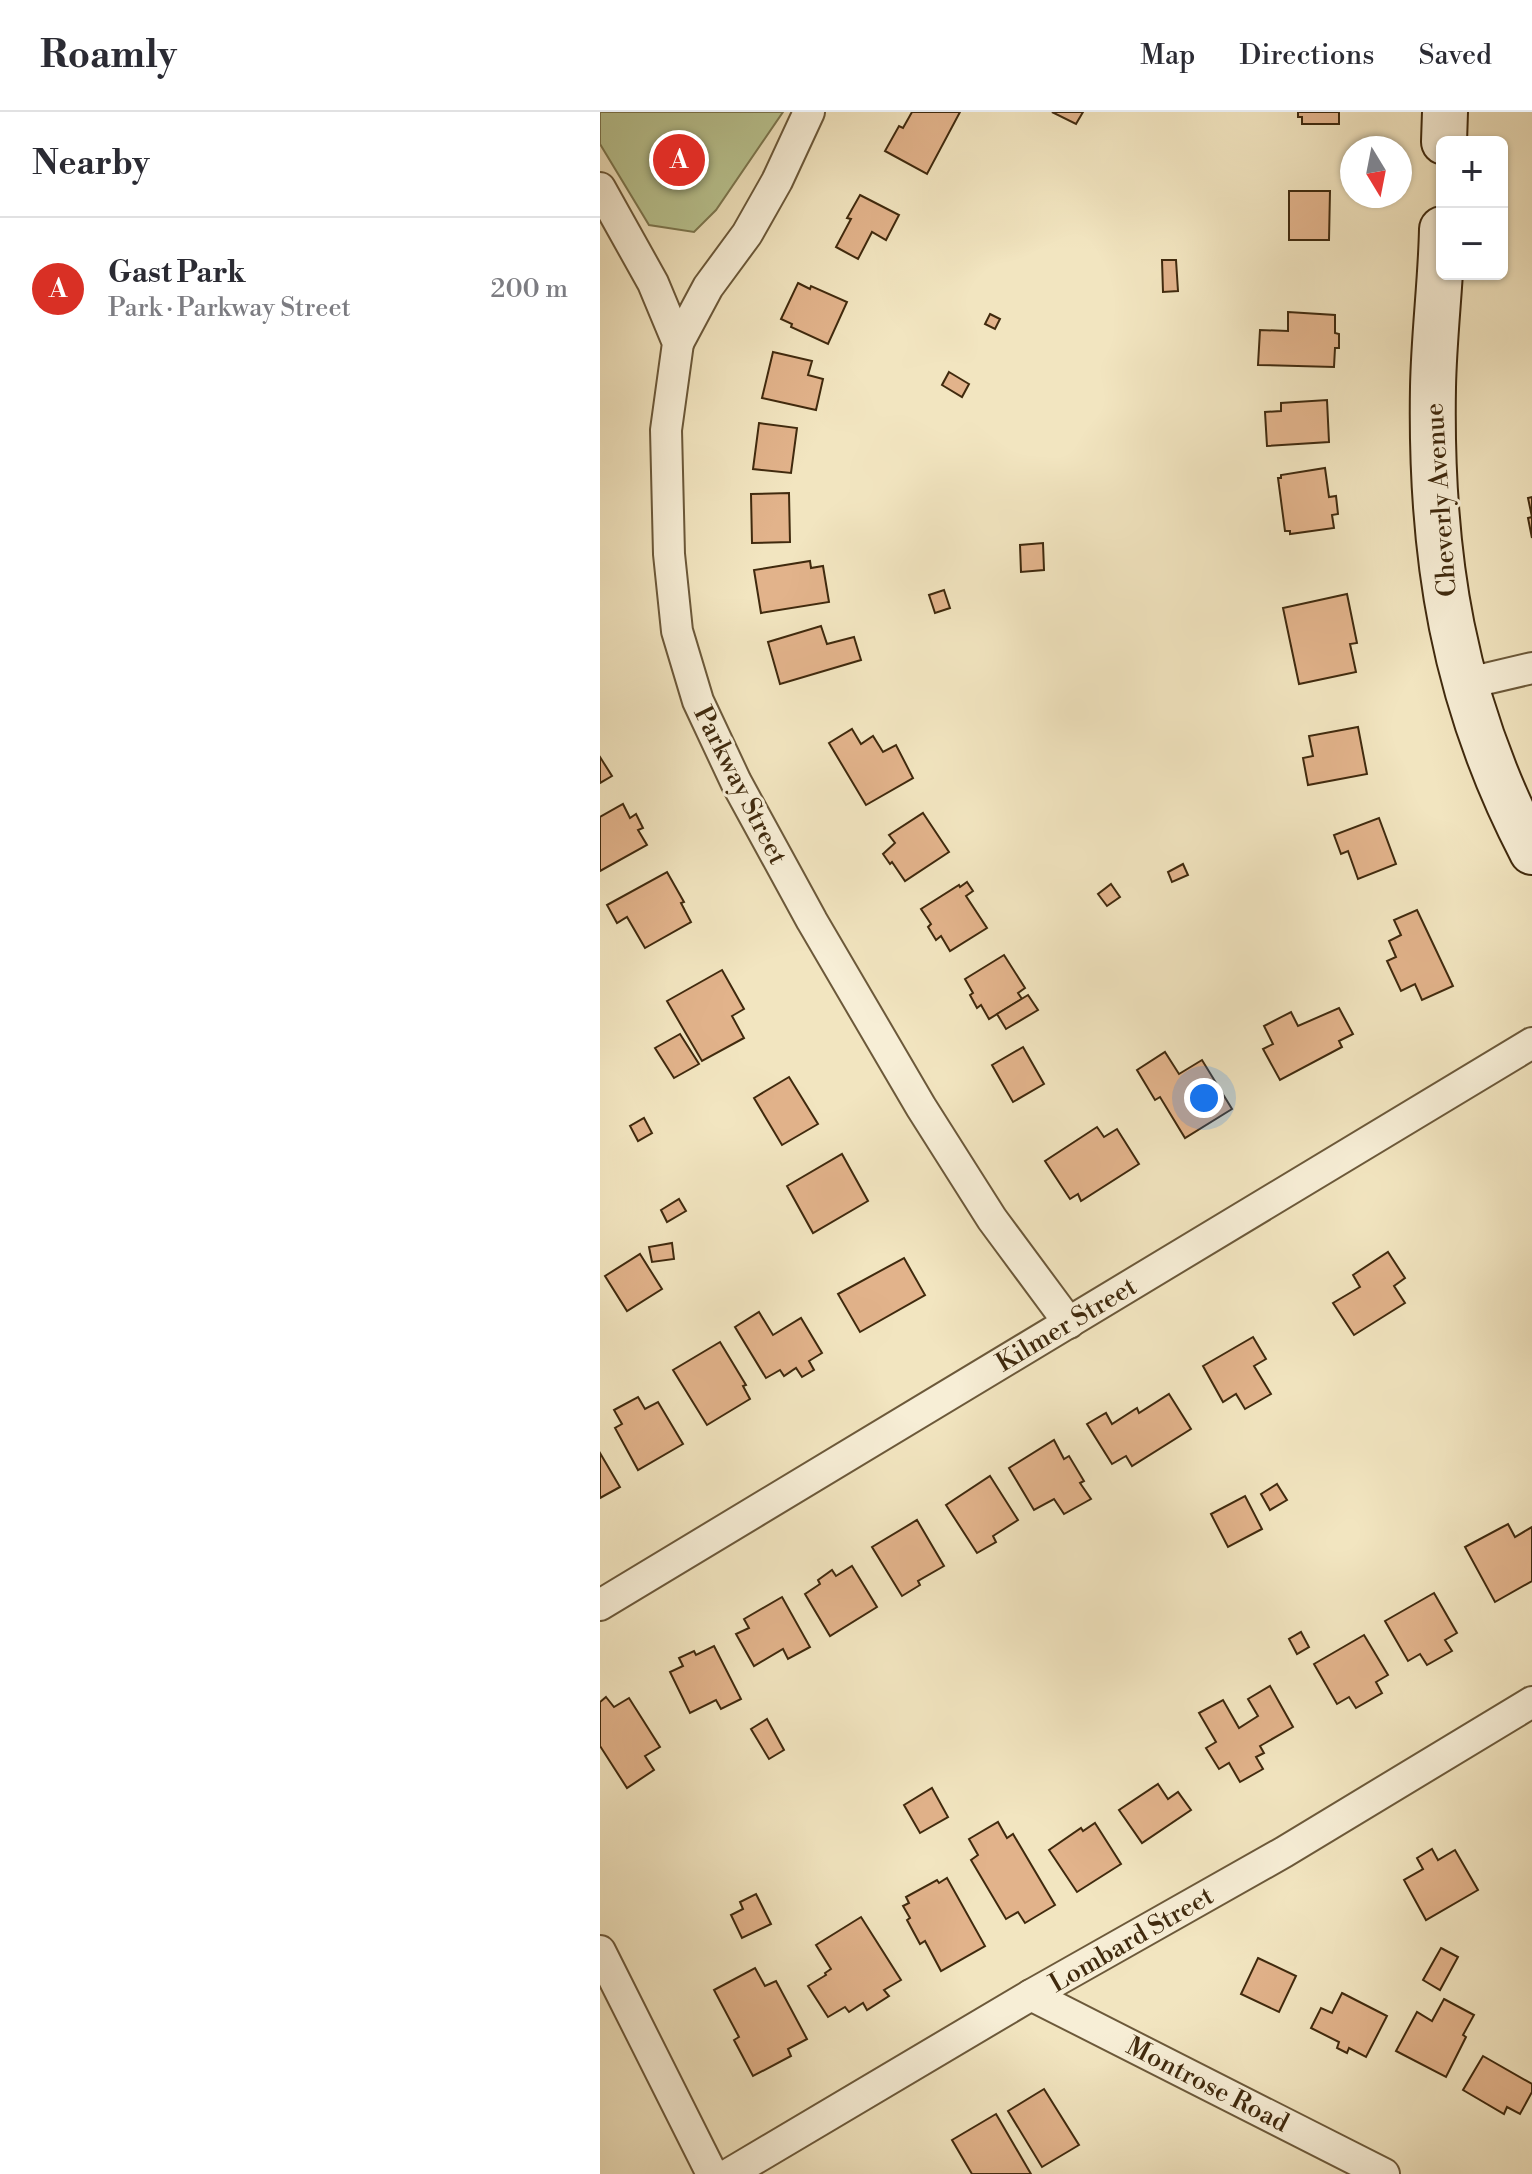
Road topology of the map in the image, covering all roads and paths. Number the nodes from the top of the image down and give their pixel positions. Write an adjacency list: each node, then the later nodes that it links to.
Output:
1 (809, 112): 6 (street)
2 (1445, 112): 3 (street)
3 (1444, 136)
4 (600, 188): 6 (street)
5 (1439, 280): 8 (street, Cheverly Avenue)
6 (678, 343): 11 (street, Parkway Street)
7 (1532, 668): 8 (street)
8 (1464, 684): 9 (street, Cheverly Avenue)
9 (1532, 852)
10 (1532, 1043): 11 (street, Kilmer Street)
11 (1069, 1323): 12 (street, Kilmer Street)
12 (600, 1605)
13 (1532, 1702): 15 (street, Lombard Street)
14 (600, 1951): 16 (street)
15 (1031, 1995): 17 (street, Lombard Street); 18 (street, Montrose Road)
16 (712, 2174)
17 (729, 2174)
18 (1384, 2174)

